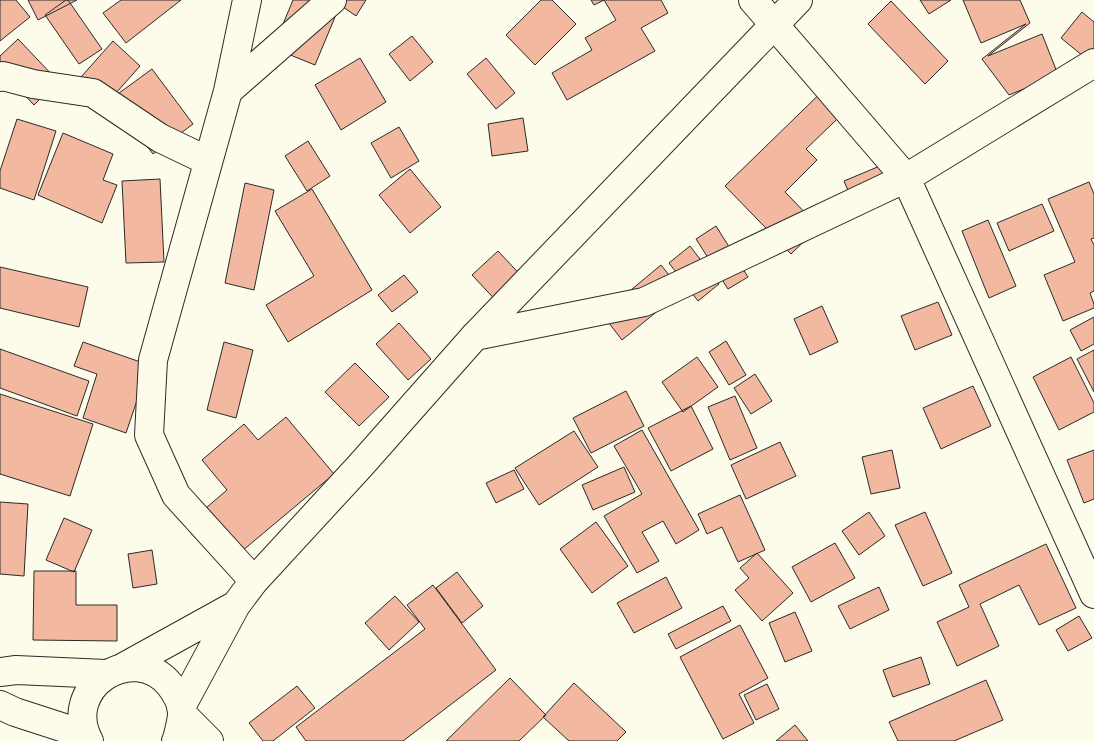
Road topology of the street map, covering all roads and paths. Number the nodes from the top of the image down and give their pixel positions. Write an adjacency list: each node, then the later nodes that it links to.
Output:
1 (247, 0): 8 (street)
2 (332, 0): 8 (street)
3 (753, 0): 5 (street)
4 (798, 0): 5 (street)
5 (775, 25): 10 (street); 11 (street)
6 (1094, 63): 10 (street)
7 (0, 77): 9 (street)
8 (228, 91): 9 (street)
9 (208, 161): 12 (street)
10 (906, 178): 11 (street); 13 (street)
11 (475, 336): 12 (street)
12 (254, 581): 14 (street)
13 (1094, 594)
14 (236, 605): 15 (street); 18 (street)
15 (114, 671): 16 (street); 18 (street); 19 (street)
16 (0, 672)
17 (0, 705): 19 (street)
18 (182, 710): 20 (street); 21 (street)
19 (87, 738)
20 (176, 741)
21 (208, 741)

